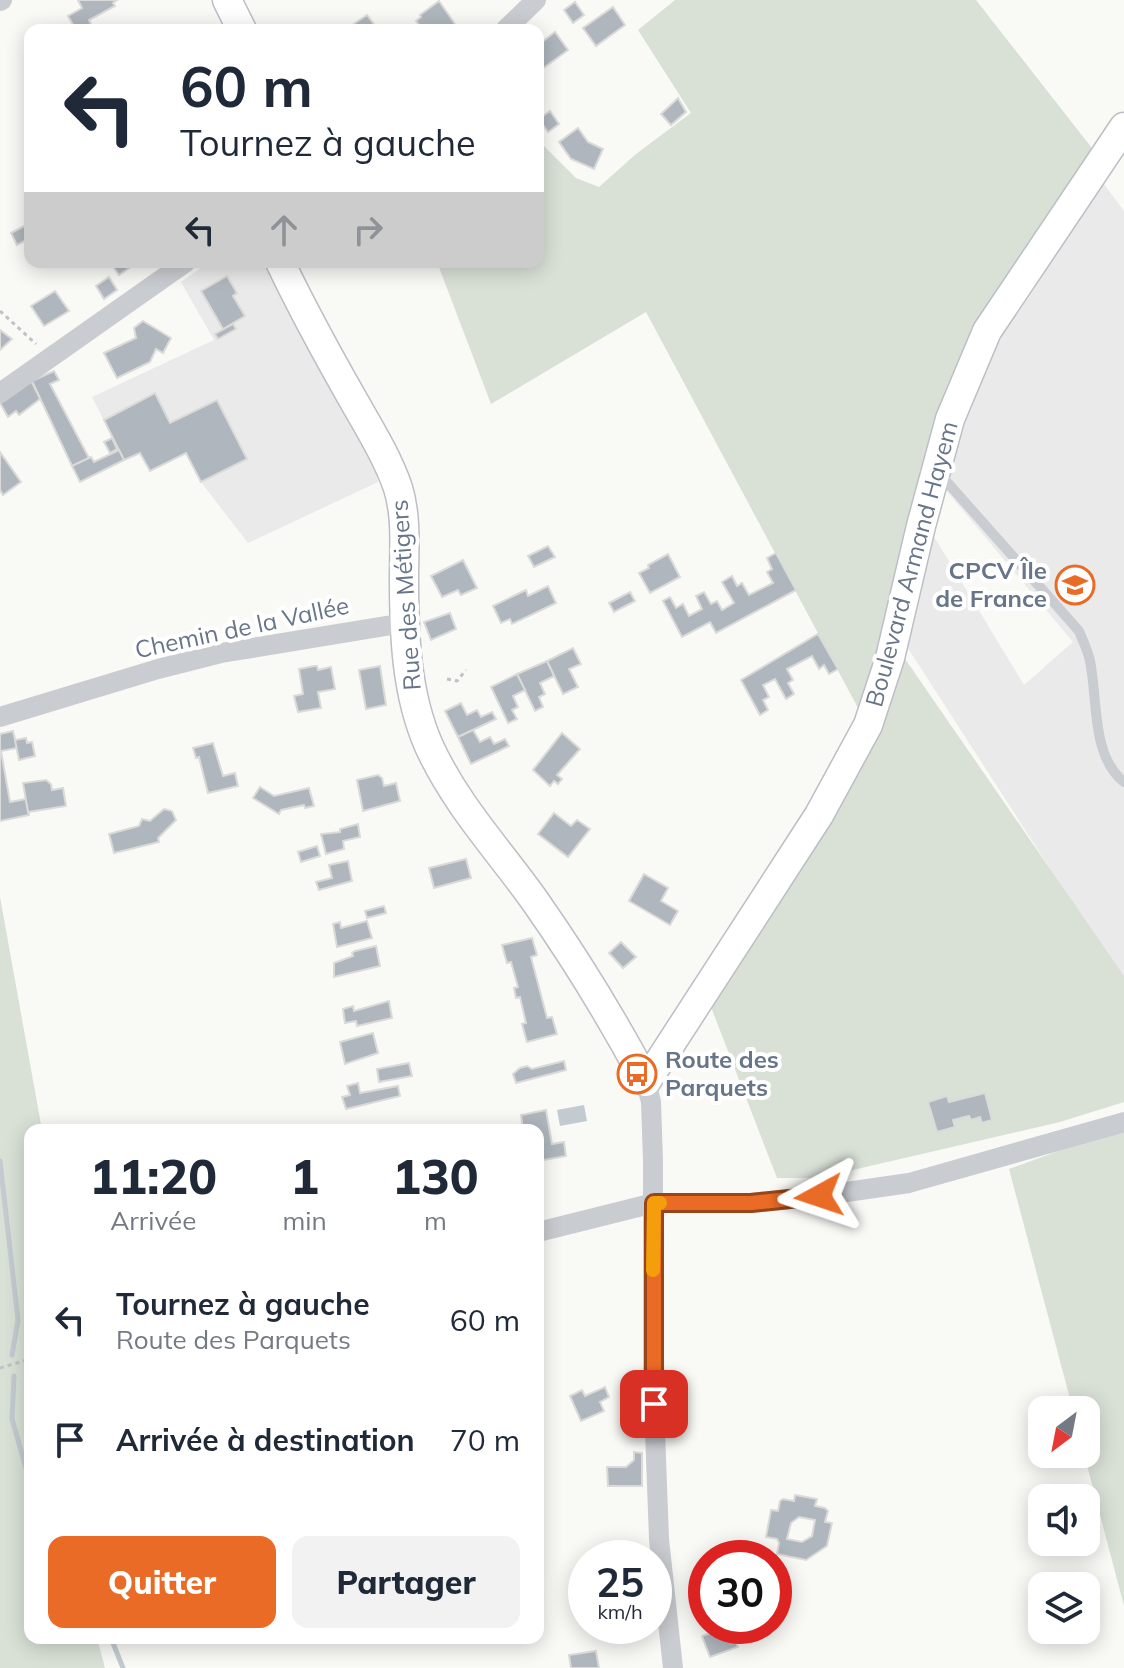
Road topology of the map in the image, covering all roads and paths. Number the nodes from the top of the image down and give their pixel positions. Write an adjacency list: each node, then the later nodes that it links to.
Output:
1 (227, 0): 3 (main road)
2 (524, 5): 4 (street)
3 (239, 24)
4 (510, 24)
5 (1124, 127): 11 (main road, Boulevard Armand Hayem)
6 (174, 268): 9 (street)
7 (283, 268): 12 (main road, Rue des Métigers)
8 (0, 311): 9 (path)
9 (49, 358): 10 (street)
10 (0, 393)
11 (935, 468): 16 (lane); 17 (main road, Boulevard Armand Hayem)
12 (404, 623): 15 (street, Chemin de la Vallée); 17 (main road, Rue des Métigers)
13 (466, 670): 14 (path)
14 (447, 679)
15 (0, 717)
16 (1124, 782)
17 (646, 1082): 19 (street)
18 (1124, 1122): 19 (street)
19 (654, 1203): 20 (street); 23 (street)
20 (544, 1230)
21 (24, 1361): 22 (path)
22 (0, 1368)
23 (673, 1668)

